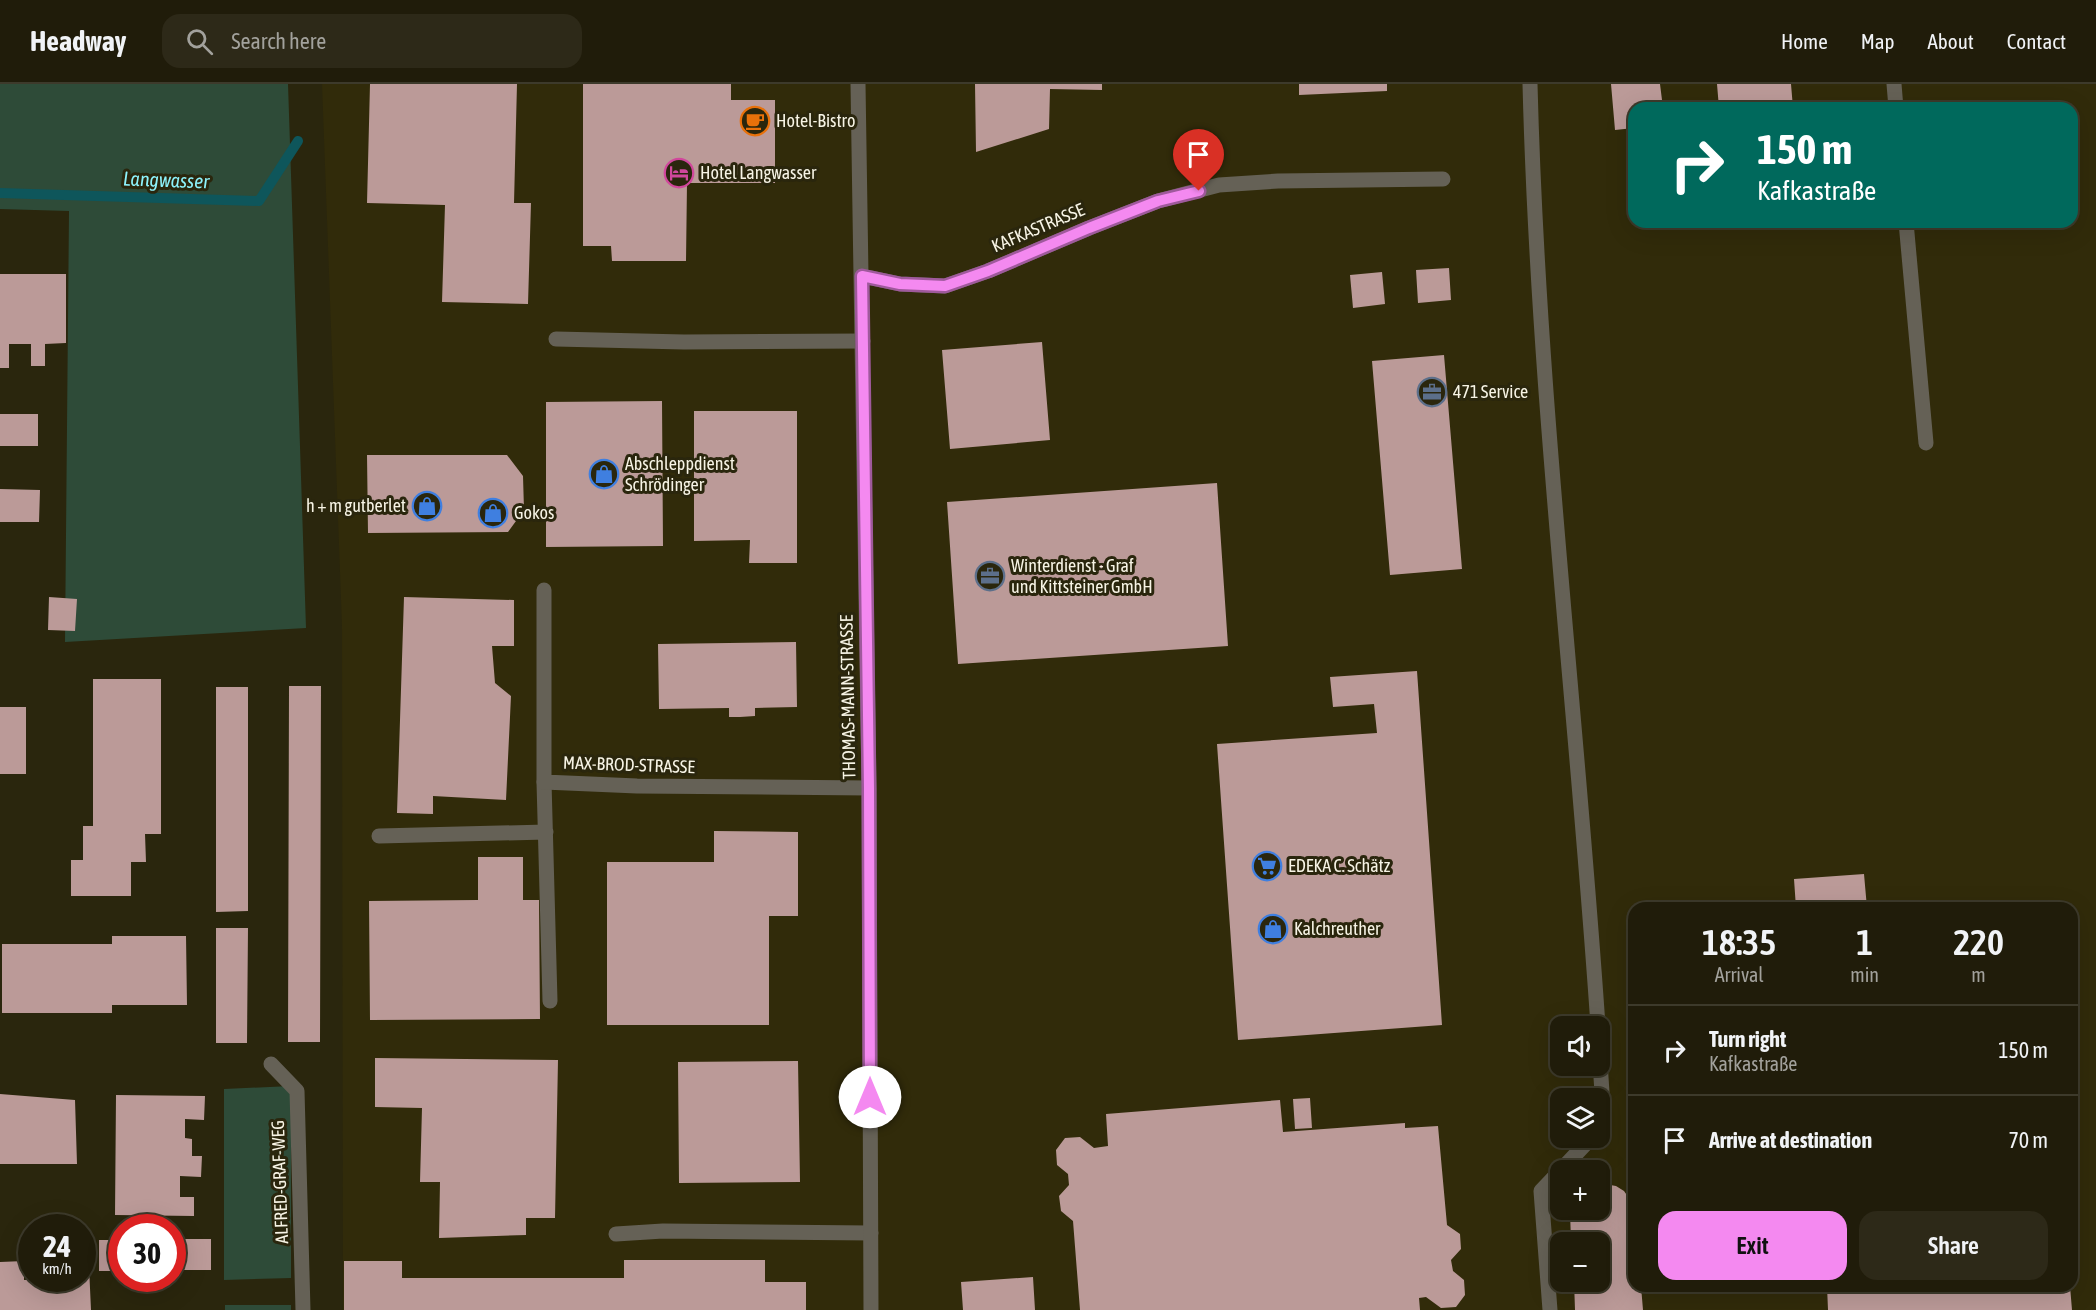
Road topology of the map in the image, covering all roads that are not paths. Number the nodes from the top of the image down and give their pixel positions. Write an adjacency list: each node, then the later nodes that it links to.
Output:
1 (858, 84): 7 (street, THOMAS-MANN-STRASSE)
2 (1530, 84): 17 (street)
3 (1894, 84): 4 (street)
4 (1896, 102)
5 (1443, 179): 7 (street, KAFKASTRASSE)
6 (1907, 228): 10 (street)
7 (862, 276): 9 (street, THOMAS-MANN-STRASSE)
8 (556, 339): 9 (street)
9 (863, 341): 13 (street, THOMAS-MANN-STRASSE)
10 (1926, 443)
11 (544, 590): 12 (street, MAX-BROD-STRASSE)
12 (544, 782): 13 (street, MAX-BROD-STRASSE); 14 (street)
13 (869, 788): 22 (street, THOMAS-MANN-STRASSE)
14 (546, 832): 15 (street); 16 (street)
15 (379, 837)
16 (550, 1001)
17 (1597, 1016)
18 (270, 1064): 24 (street, ALFRED-GRAF-WEG)
19 (1582, 1148): 20 (street)
20 (1571, 1160)
21 (1550, 1182): 26 (street)
22 (871, 1233): 23 (street); 25 (street, THOMAS-MANN-STRASSE)
23 (616, 1234)
24 (303, 1310)
25 (871, 1310)
26 (1550, 1310)

